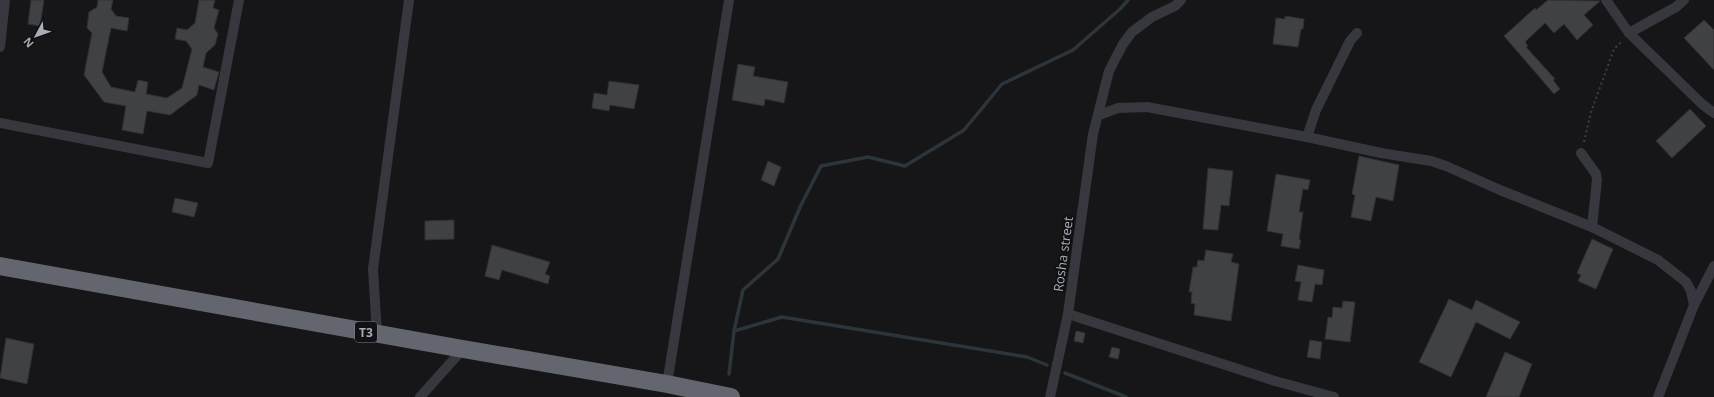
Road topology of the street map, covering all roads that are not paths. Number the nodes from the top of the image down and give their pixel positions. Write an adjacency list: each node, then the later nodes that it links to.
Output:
1 (5, 0): 10 (street)
2 (239, 0): 13 (street)
3 (409, 0): 21 (street)
4 (729, 0): 23 (street)
5 (1181, 0): 12 (street, Rosha street)
6 (1606, 0): 9 (street)
7 (1684, 0): 9 (street)
8 (1357, 34): 14 (street)
9 (1629, 34): 11 (street)
10 (0, 47)
11 (1714, 113)
12 (1099, 115): 14 (street); 20 (street, Rosha street)
13 (0, 123)
14 (1307, 137): 16 (street)
15 (1581, 153): 16 (street)
16 (1592, 227): 19 (street)
17 (0, 266): 21 (highway, T3)
18 (1714, 266): 19 (street)
19 (1694, 305): 28 (street)
20 (1068, 314): 26 (street, Rosha street); 27 (street)
21 (377, 334): 22 (highway, T3)
22 (463, 349): 23 (highway, T3); 24 (street)
23 (667, 384): 25 (highway, T3)
24 (420, 397)
25 (731, 397)
26 (1050, 397)
27 (1334, 397)
28 (1658, 397)

